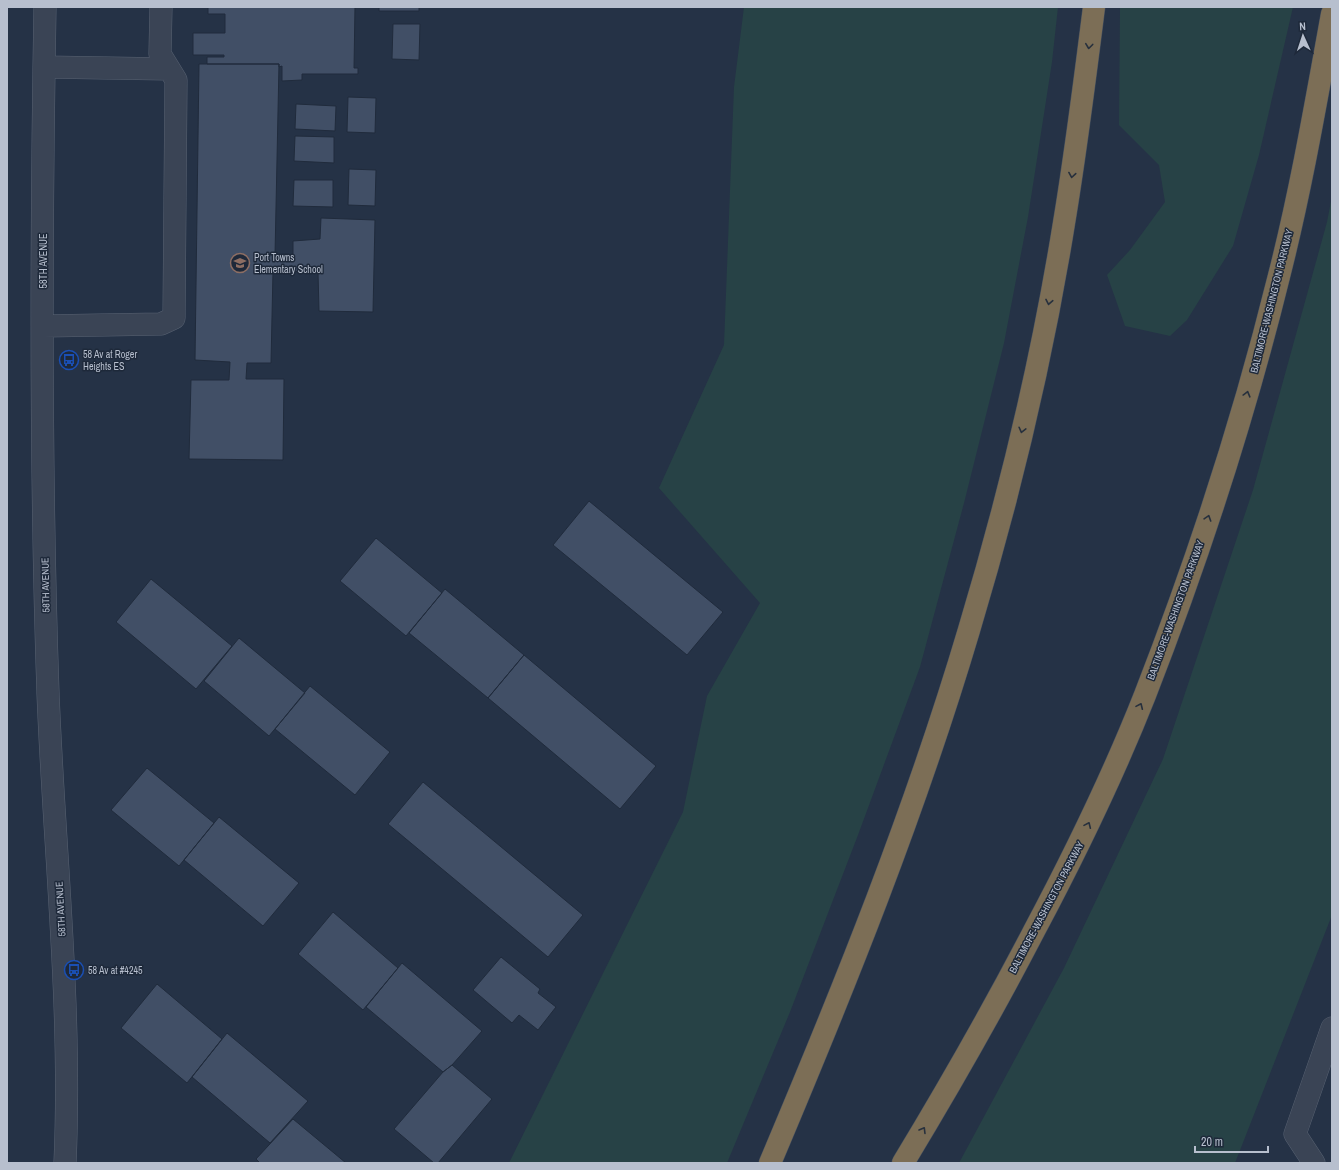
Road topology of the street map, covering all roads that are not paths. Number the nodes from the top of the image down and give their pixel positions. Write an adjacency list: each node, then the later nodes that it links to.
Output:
1 (45, 7): 5 (street, 58TH AVENUE)
2 (161, 7): 6 (street)
3 (1094, 7): 10 (highway, one-way to 10)
4 (1332, 14): 11 (highway, BALTIMORE-WASHINGTON PARKWAY, one-way to 4)
5 (44, 67): 6 (street); 7 (street, 58TH AVENUE)
6 (169, 69): 7 (street)
7 (43, 326): 9 (street, 58TH AVENUE)
8 (1332, 1028): 12 (street)
9 (65, 1163)
10 (770, 1163)
11 (903, 1163)
12 (1314, 1163)

